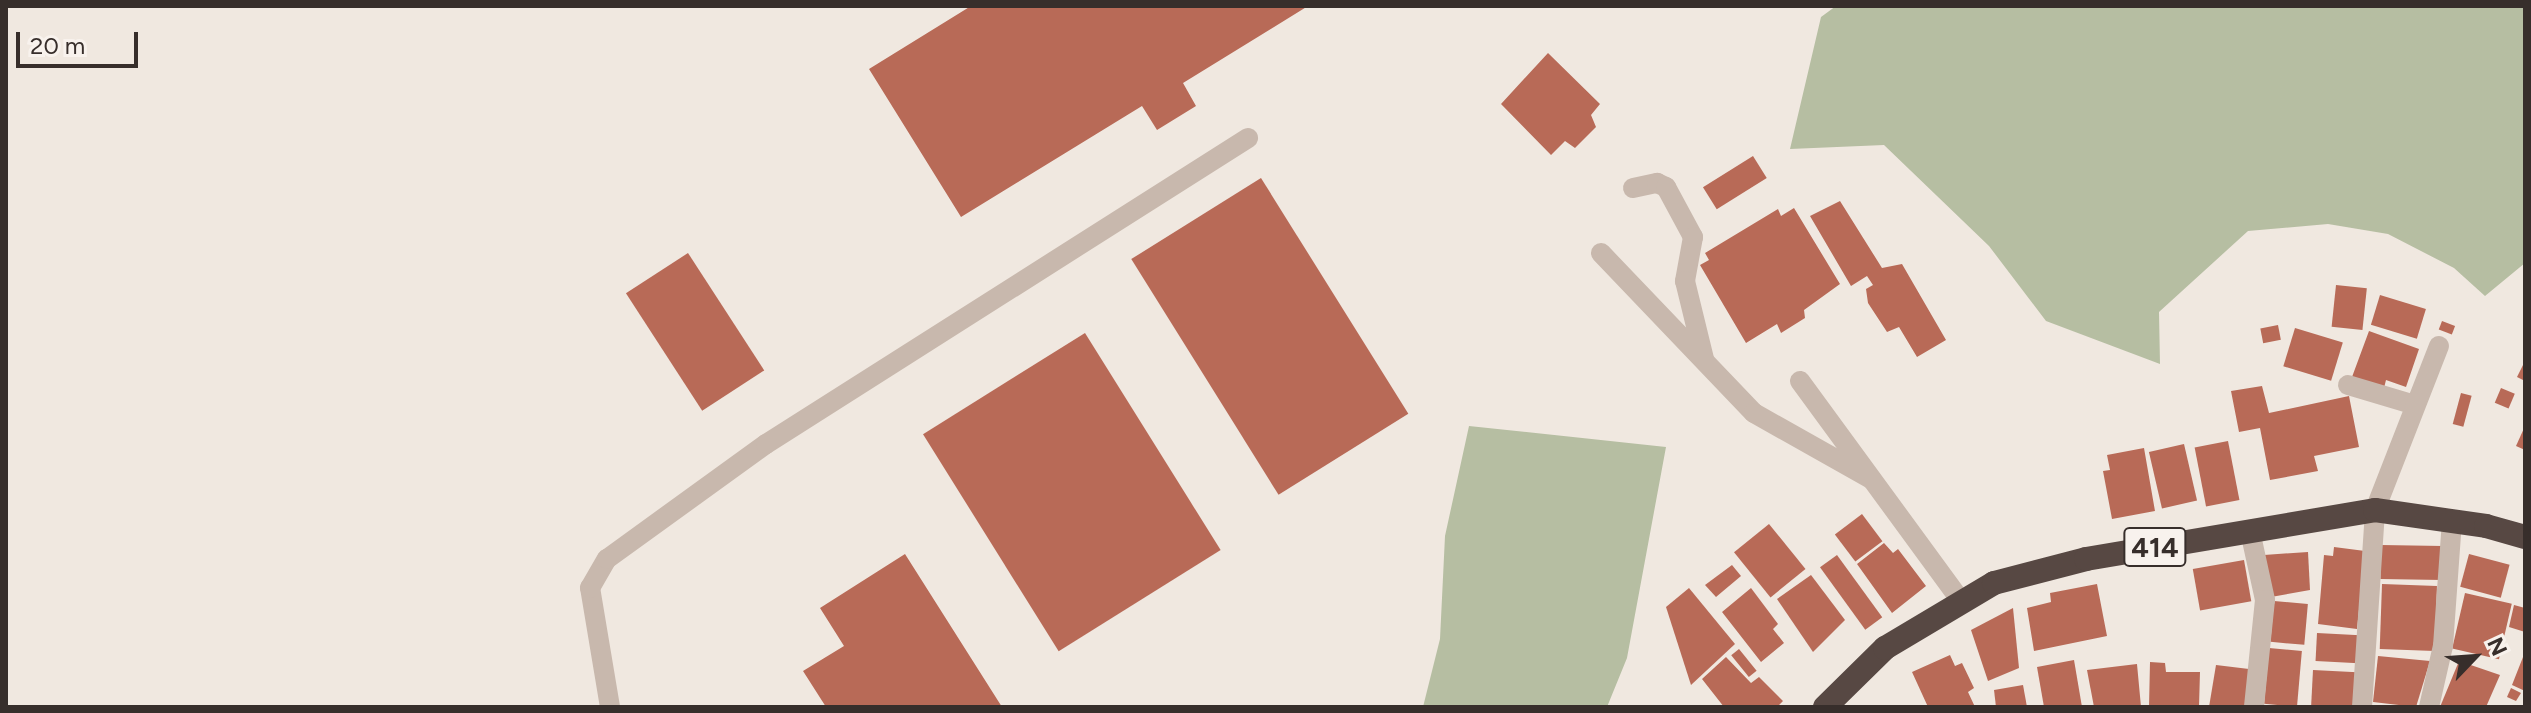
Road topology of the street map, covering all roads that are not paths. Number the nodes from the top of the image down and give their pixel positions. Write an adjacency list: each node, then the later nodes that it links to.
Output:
1 (1248, 138): 15 (street)
2 (1633, 188): 5 (street)
3 (1601, 253): 5 (street)
4 (2439, 346): 8 (street)
5 (1705, 362): 9 (street)
6 (1800, 381): 9 (street)
7 (2348, 385): 8 (street)
8 (2415, 405): 10 (street)
9 (1871, 479): 14 (street)
10 (2375, 510): 11 (highway, 414); 12 (highway, 414); 18 (street)
11 (2452, 521): 13 (highway, 414); 19 (street)
12 (2250, 531): 14 (highway, 414); 17 (street)
13 (2525, 537)
14 (1962, 602): 16 (highway, 414)
15 (610, 707)
16 (1825, 707)
17 (2254, 707)
18 (2362, 707)
19 (2429, 707)

